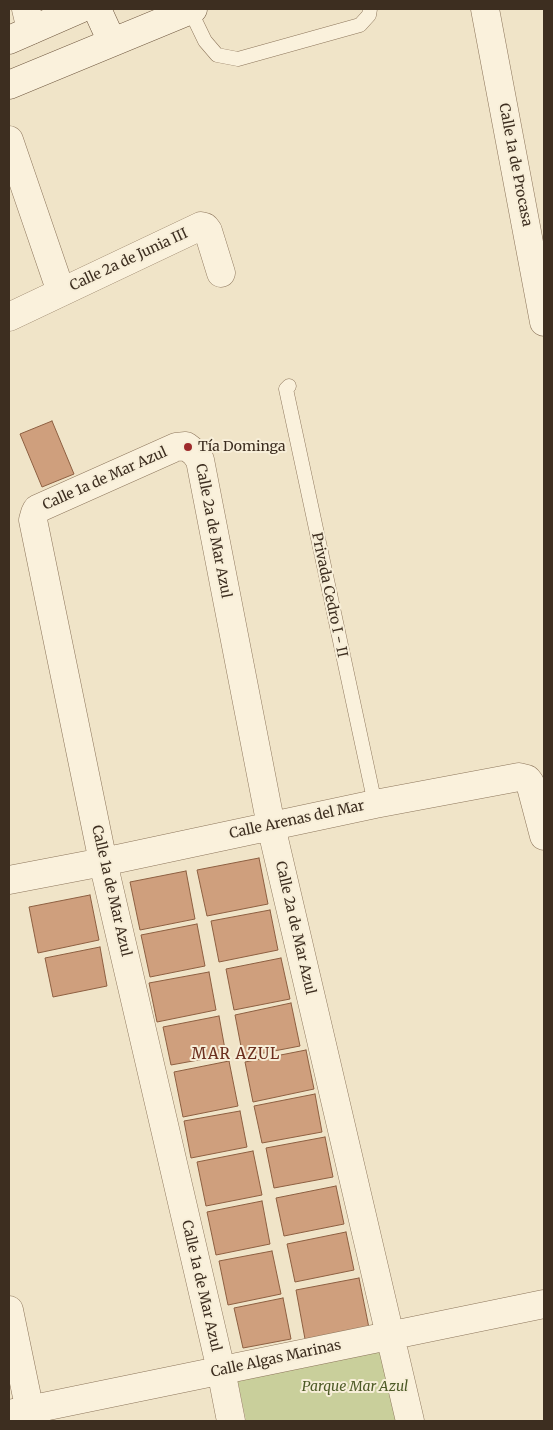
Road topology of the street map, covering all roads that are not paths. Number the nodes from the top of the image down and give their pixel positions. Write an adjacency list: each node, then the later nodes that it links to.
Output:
1 (80, 9): 6 (street)
2 (97, 9): 7 (street)
3 (192, 9): 4 (lane); 7 (street)
4 (370, 9)
5 (486, 9): 13 (street, Calle 1a de Procasa)
6 (22, 26)
7 (112, 42): 8 (street)
8 (9, 85)
9 (9, 140): 11 (street)
10 (221, 273): 11 (street, Calle 2a de Junia III)
11 (60, 292): 12 (street, Calle 2a de Junia III)
12 (9, 316)
13 (544, 322)
14 (289, 386): 16 (lane, Privada Cedro I - II)
15 (176, 447): 17 (street, Calle 2a de Mar Azul); 19 (street, Calle 1a de Mar Azul)
16 (375, 804): 17 (street, Calle Arenas del Mar); 18 (street, Calle Arenas del Mar)
17 (271, 826): 19 (street, Calle Arenas del Mar); 23 (street, Calle 2a de Mar Azul)
18 (544, 836)
19 (103, 862): 20 (street, Calle Arenas del Mar); 24 (street, Calle 1a de Mar Azul)
20 (9, 880)
21 (544, 1304): 23 (street, Calle Algas Marinas)
22 (9, 1310): 25 (street)
23 (390, 1335): 24 (street, Calle Algas Marinas); 27 (street, Calle 2a de Mar Azul)
24 (221, 1370): 25 (street, Calle Algas Marinas); 26 (street, Calle 1a de Mar Azul)
25 (23, 1415)
26 (231, 1421)
27 (410, 1421)

